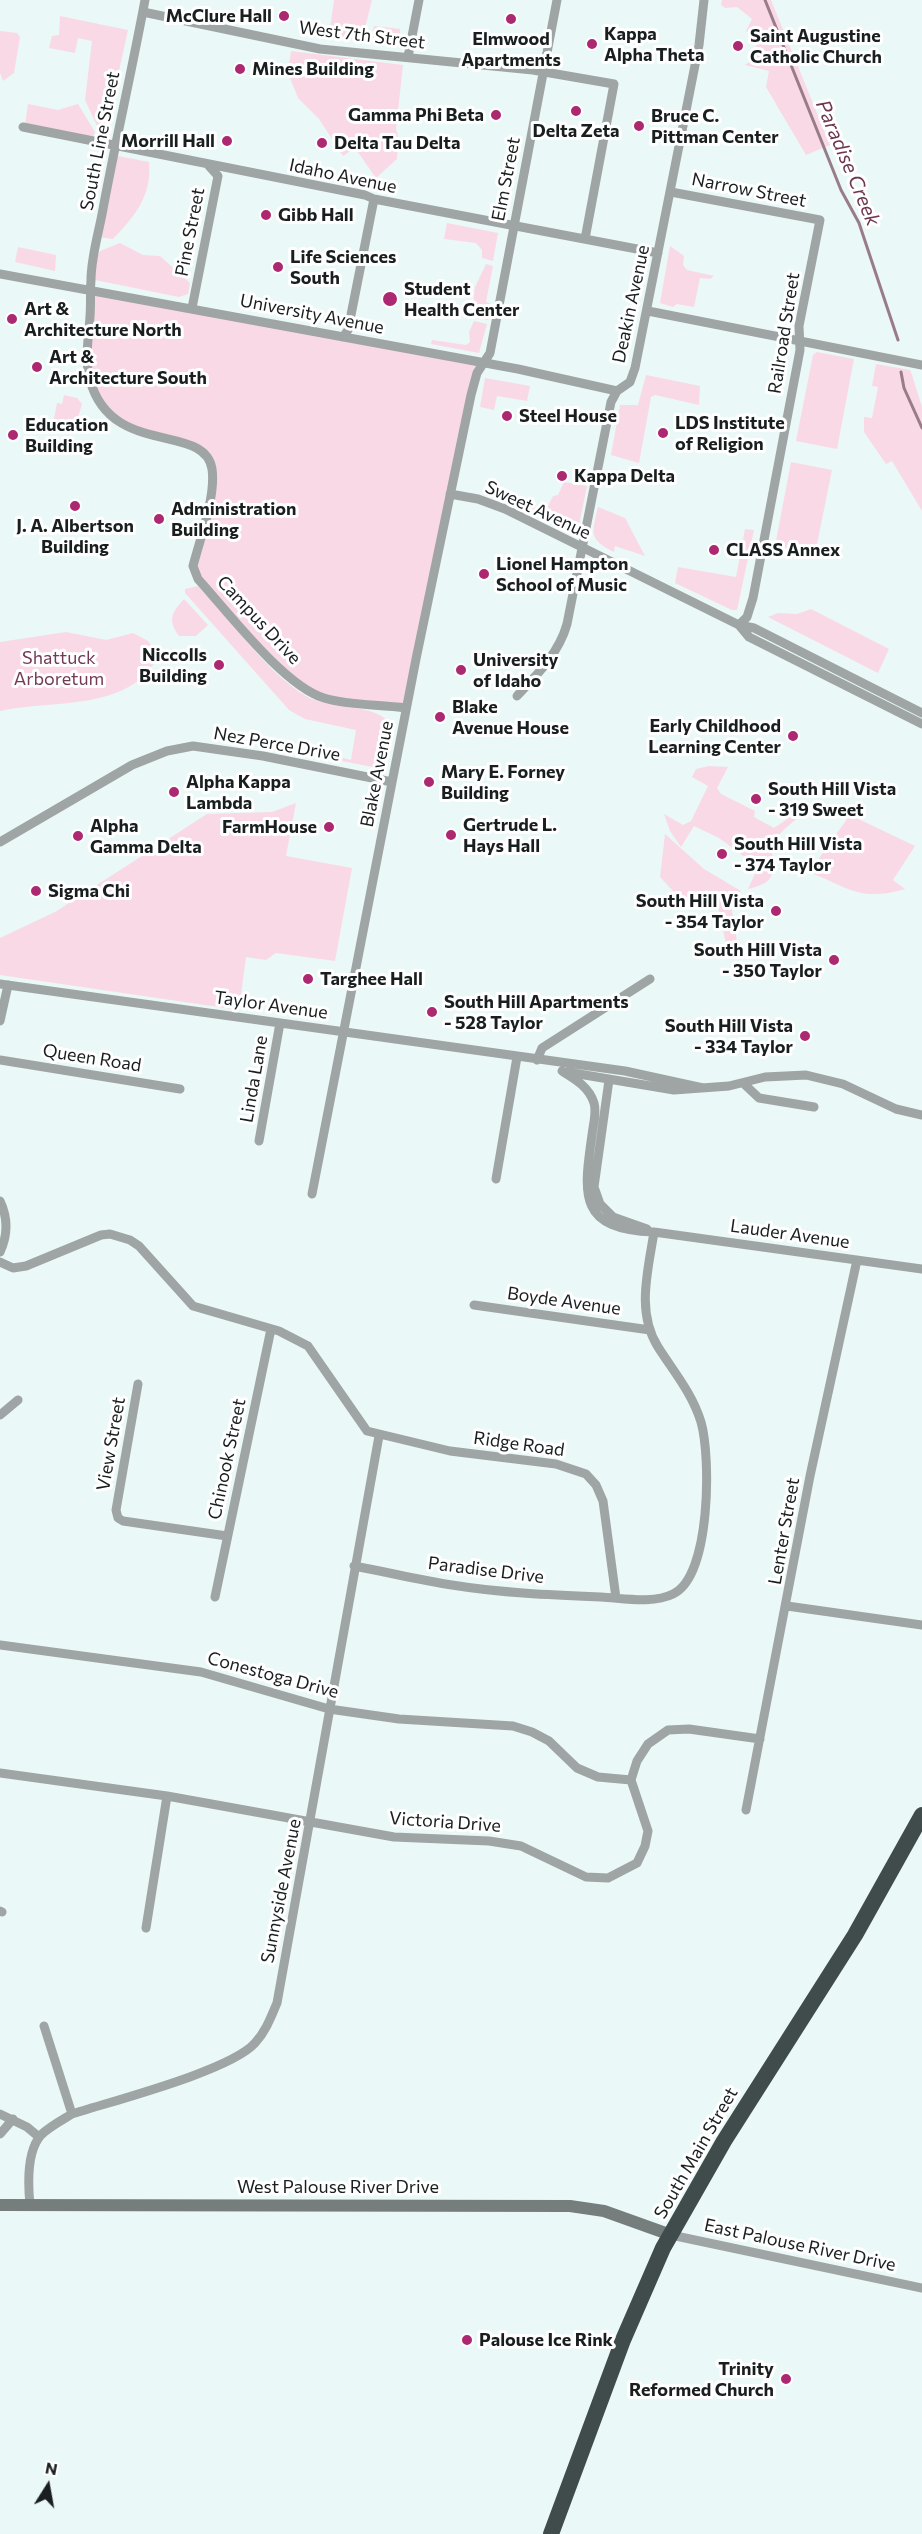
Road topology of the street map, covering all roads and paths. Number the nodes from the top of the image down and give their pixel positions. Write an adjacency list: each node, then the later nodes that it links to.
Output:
1 (145, 0): 5 (street, South Line Street)
2 (418, 0): 6 (street)
3 (557, 0): 7 (street, Elm Street)
4 (704, 0): 11 (street, Deakin Avenue)
5 (143, 12): 6 (street, West 7th Street); 9 (street, South Line Street)
6 (408, 57): 7 (street, West 7th Street)
7 (544, 72): 14 (street, Elm Street); 15 (street, West 7th Street)
8 (23, 127): 9 (street, Idaho Avenue)
9 (114, 147): 10 (street, Idaho Avenue); 18 (street, South Line Street)
10 (209, 166): 12 (street, Idaho Avenue); 19 (street, Pine Street)
11 (671, 192): 13 (street, Narrow Street); 16 (street, Deakin Avenue)
12 (374, 200): 14 (street, Idaho Avenue); 21 (street)
13 (820, 220): 22 (street, Railroad Street)
14 (514, 226): 15 (street, Idaho Avenue); 23 (street, Elm Street)
15 (585, 239): 16 (street, Idaho Avenue)
16 (658, 252): 20 (street, Deakin Avenue)
17 (0, 274): 18 (street, University Avenue)
18 (92, 290): 19 (street, University Avenue); 31 (street, Campus Drive)
19 (192, 308): 21 (street, University Avenue)
20 (648, 311): 22 (street); 25 (street, Deakin Avenue)
21 (343, 337): 23 (street, University Avenue)
22 (799, 340): 24 (street); 28 (street, Railroad Street)
23 (485, 364): 25 (street, University Avenue); 26 (street, Blake Avenue)
24 (922, 365)
25 (617, 392): 27 (street, Deakin Avenue)
26 (450, 495): 27 (street, Sweet Avenue); 31 (street, Blake Avenue)
27 (582, 547): 28 (street, Sweet Avenue); 29 (street, Deakin Avenue)
28 (739, 625): 30 (street, Sweet Avenue)
29 (517, 696)
30 (882, 698): 32 (street, Sweet Avenue); 33 (street, Sweet Avenue)
31 (406, 708): 34 (street, Blake Avenue)
32 (922, 713)
33 (922, 724)
34 (392, 782): 35 (street, Nez Perce Drive); 40 (street, Blake Avenue)
35 (0, 842)
36 (650, 979): 43 (street)
37 (4, 984): 38 (street); 39 (street, Taylor Avenue)
38 (0, 1021)
39 (280, 1023): 40 (street, Taylor Avenue); 52 (street, Linda Lane)
40 (343, 1032): 41 (street, Taylor Avenue); 54 (street, Blake Avenue)
41 (517, 1057): 43 (street, Taylor Avenue); 53 (street)
42 (0, 1060): 49 (street, Queen Road)
43 (537, 1060): 44 (street, Taylor Avenue); 45 (street, Taylor Avenue)
44 (590, 1066): 46 (street, Taylor Avenue); 48 (street, Taylor Avenue)
45 (562, 1071): 46 (street, Taylor Avenue); 56 (street, Lauder Avenue)
46 (609, 1080): 48 (street, Taylor Avenue); 56 (street, Lauder Avenue)
47 (743, 1083): 48 (street, Taylor Avenue); 50 (street); 51 (street, Taylor Avenue)
48 (703, 1088)
49 (180, 1089)
50 (814, 1107)
51 (922, 1115)
52 (259, 1141)
53 (496, 1179)
54 (312, 1194)
55 (0, 1201): 57 (street)
56 (654, 1232): 58 (street, Lauder Avenue); 63 (street)
57 (0, 1252)
58 (857, 1260): 60 (street, Lauder Avenue); 72 (street, Lenter Street)
59 (0, 1262): 62 (street, Ridge Road)
60 (922, 1269)
61 (474, 1305): 63 (street, Boyde Avenue)
62 (271, 1329): 67 (street, Ridge Road); 68 (street, Chinook Street)
63 (650, 1329): 71 (street)
64 (138, 1384): 68 (street, View Street)
65 (18, 1400): 66 (street)
66 (0, 1415)
67 (379, 1436): 69 (street, Sunnyside Avenue); 71 (street, Ridge Road)
68 (227, 1536): 70 (street, Chinook Street)
69 (354, 1566): 71 (street, Paradise Drive); 75 (street, Sunnyside Avenue)
70 (215, 1597)
71 (616, 1598)
72 (788, 1606): 73 (street); 76 (street, Lenter Street)
73 (922, 1625)
74 (0, 1645): 75 (street, Conestoga Drive)
75 (329, 1709): 78 (street, Conestoga Drive); 82 (street, Sunnyside Avenue)
76 (760, 1739): 78 (street); 80 (street, Lenter Street)
77 (0, 1773): 79 (street, Victoria Drive)
78 (631, 1780): 82 (street, Victoria Drive)
79 (167, 1796): 82 (street, Victoria Drive); 83 (street)
80 (746, 1810)
81 (922, 1815): 92 (highway, South Main Street)
82 (311, 1822): 86 (street, Sunnyside Avenue)
83 (146, 1928)
84 (44, 2026): 86 (street)
85 (0, 2114): 87 (street)
86 (72, 2114): 89 (street, Sunnyside Avenue)
87 (13, 2119): 88 (street); 89 (street)
88 (0, 2134)
89 (39, 2136): 91 (street)
90 (0, 2205): 91 (street, West Palouse River Drive)
91 (30, 2205): 92 (street, West Palouse River Drive)
92 (670, 2235): 93 (street, East Palouse River Drive); 94 (highway, South Main Street)
93 (922, 2288)
94 (551, 2534)

